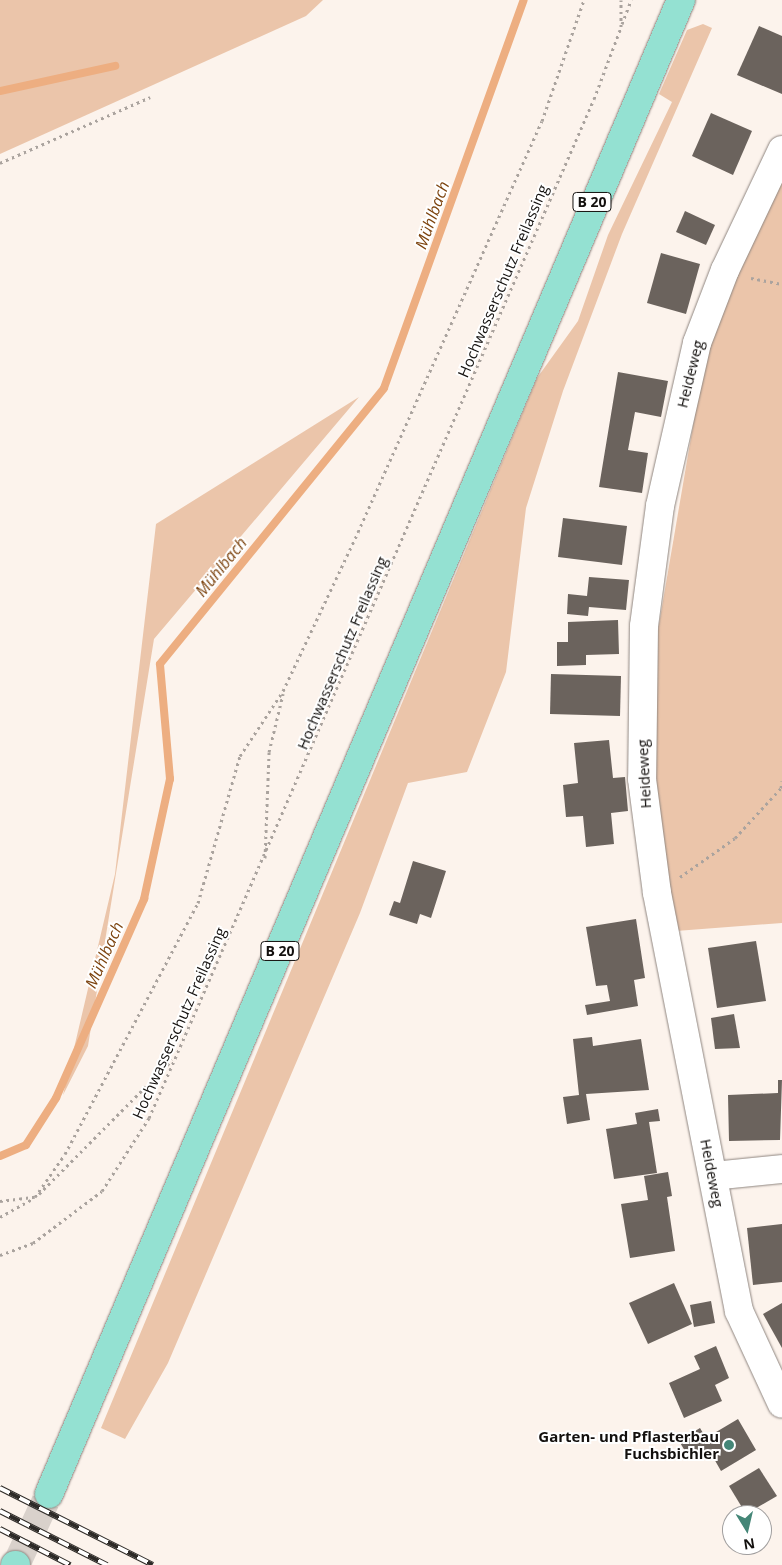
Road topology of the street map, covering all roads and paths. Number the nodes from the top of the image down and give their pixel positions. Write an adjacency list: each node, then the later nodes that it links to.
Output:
1 (584, 0): 11 (path)
2 (621, 0): 5 (path, Hochwasserschutz Freilassing)
3 (631, 0): 5 (path)
4 (680, 0): 24 (main road, B 20)
5 (621, 27): 14 (path, Hochwasserschutz Freilassing)
6 (150, 97): 8 (path)
7 (782, 150): 9 (street, Heideweg)
8 (0, 163)
9 (725, 270): 10 (path); 15 (street, Heideweg)
10 (782, 284)
11 (283, 691): 14 (path); 19 (path)
12 (782, 781): 13 (path)
13 (781, 788): 15 (path)
14 (265, 860): 16 (path, Hochwasserschutz Freilassing)
15 (657, 893): 18 (street, Heideweg)
16 (173, 1059): 19 (path); 22 (path, Hochwasserschutz Freilassing)
17 (782, 1169): 18 (street)
18 (713, 1176): 23 (street, Heideweg)
19 (35, 1197): 20 (path); 21 (path)
20 (0, 1202)
21 (0, 1217)
22 (0, 1255)
23 (782, 1404)
24 (49, 1494)

